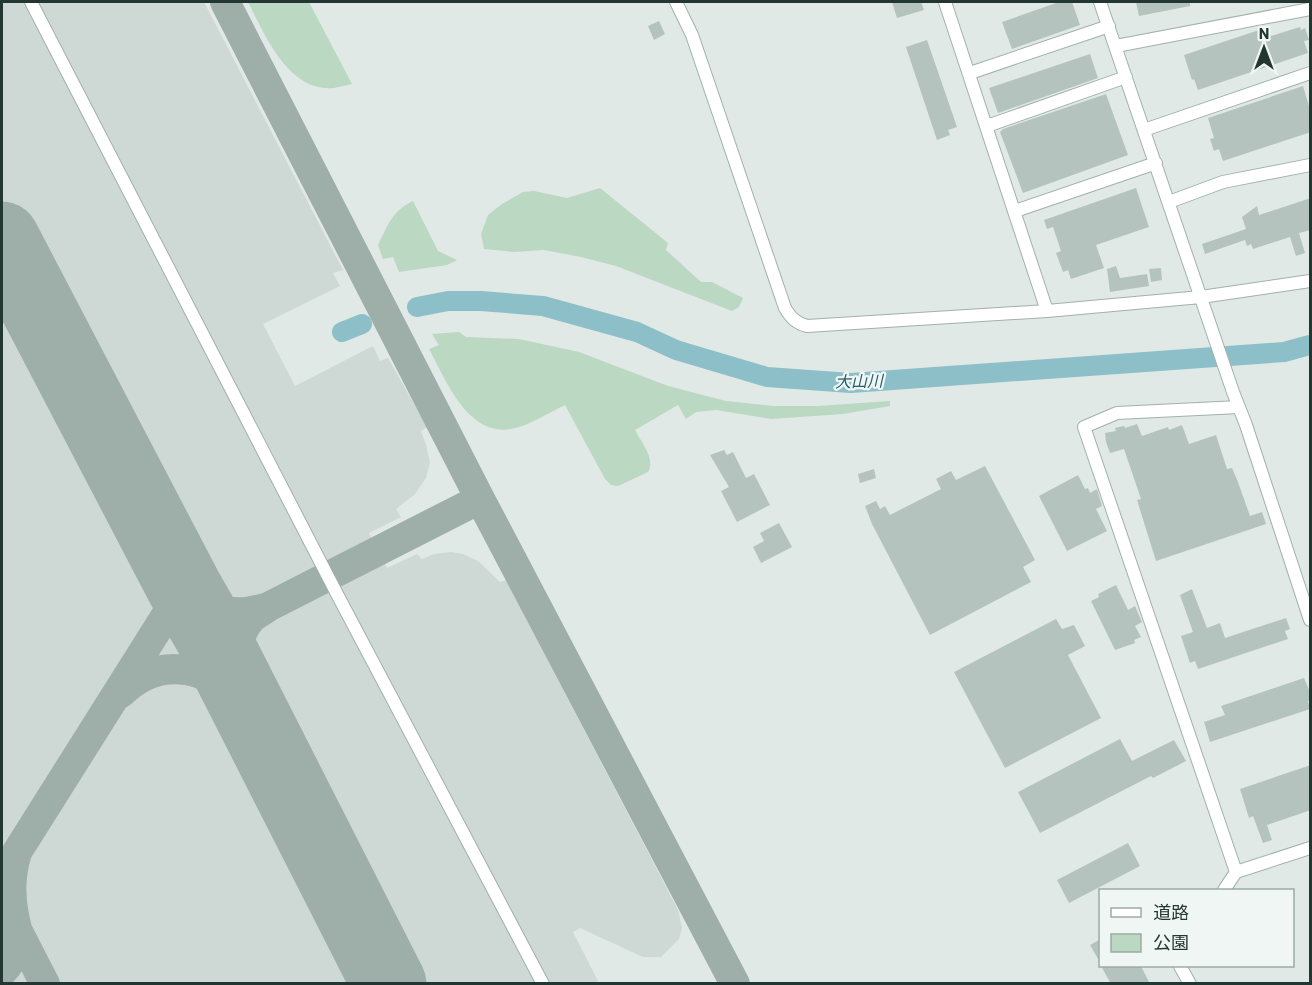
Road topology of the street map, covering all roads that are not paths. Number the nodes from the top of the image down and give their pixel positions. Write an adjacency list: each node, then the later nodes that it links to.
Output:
1 (31, 2): 26 (lane)
2 (676, 2): 19 (lane)
3 (945, 2): 8 (lane)
4 (1100, 2): 6 (lane)
5 (1311, 9): 7 (lane)
6 (1109, 26): 7 (lane); 8 (lane)
7 (1116, 46): 10 (lane)
8 (970, 73): 11 (lane)
9 (1311, 74): 12 (lane)
10 (1126, 77): 11 (lane); 12 (lane)
11 (987, 126): 16 (lane)
12 (1144, 130): 13 (lane)
13 (1156, 163): 15 (lane); 16 (lane)
14 (1311, 165): 15 (lane)
15 (1169, 202): 18 (lane)
16 (1015, 211): 19 (lane)
17 (1311, 281): 18 (lane)
18 (1201, 297): 19 (lane); 20 (lane)
19 (1047, 311)
20 (1239, 407): 21 (lane); 23 (lane)
21 (1311, 620)
22 (1311, 848): 23 (lane)
23 (1236, 872): 24 (lane)
24 (1225, 889)
25 (1181, 967): 27 (lane)
26 (543, 984)
27 (1190, 984)

